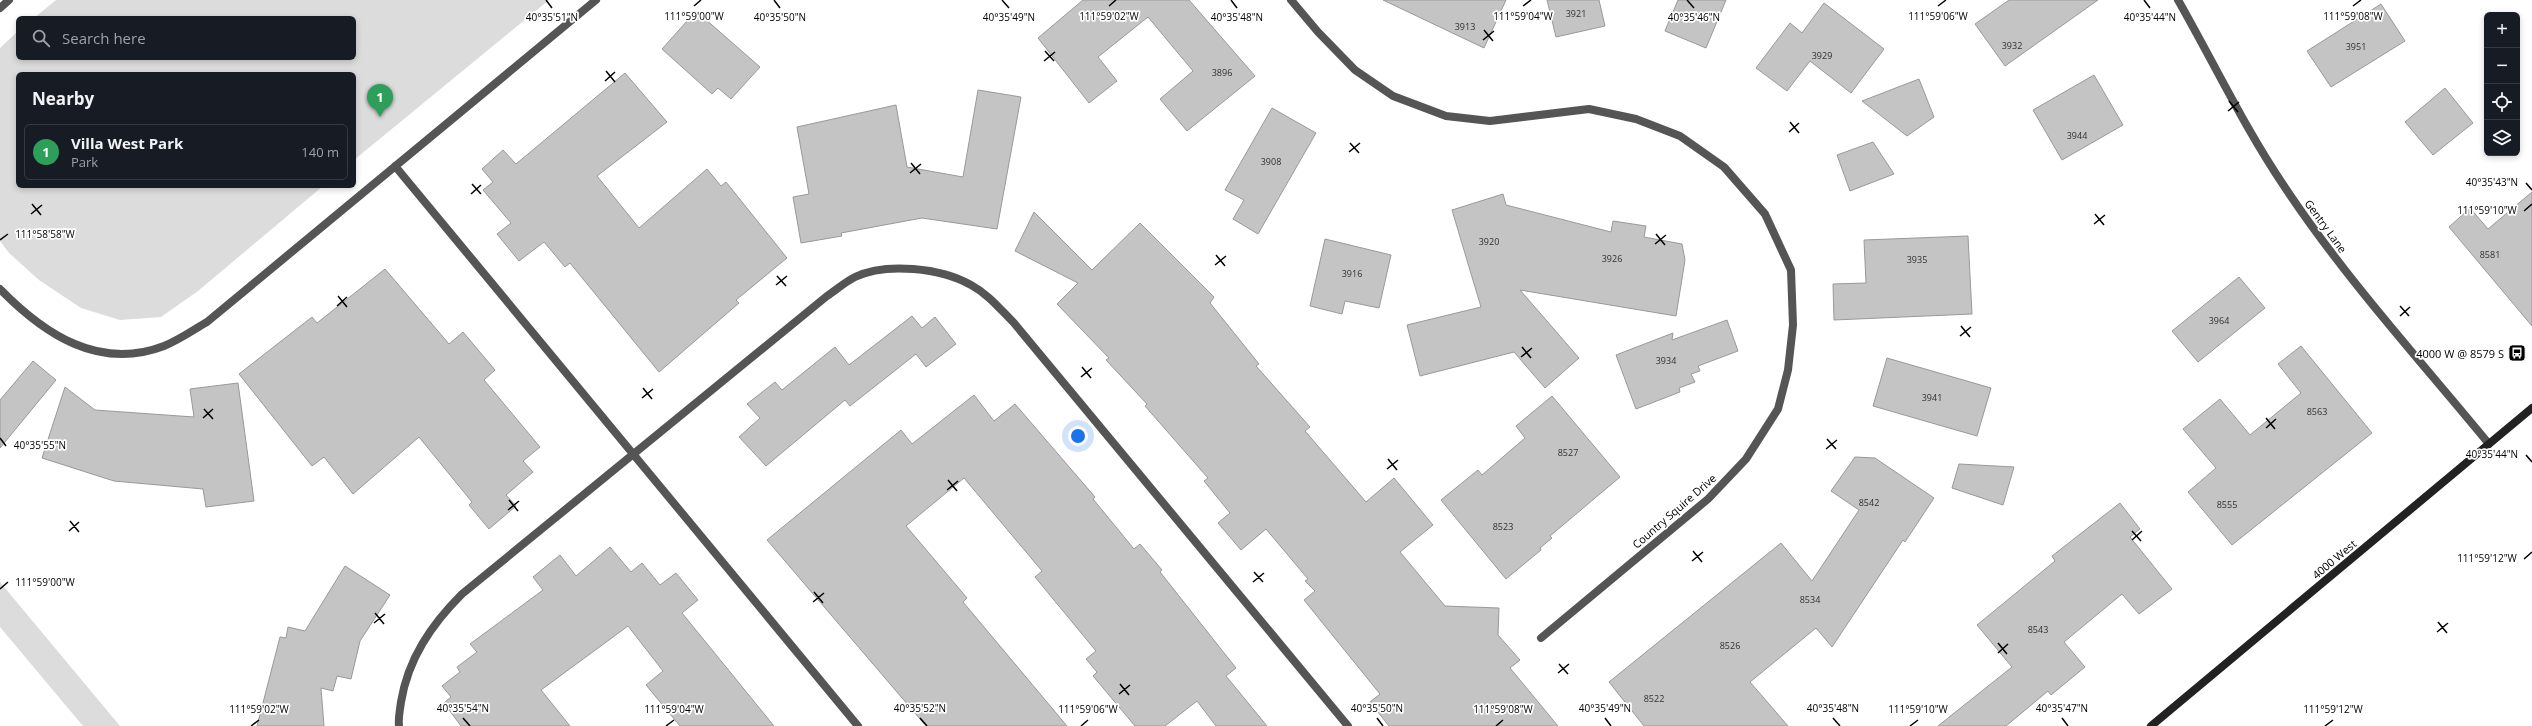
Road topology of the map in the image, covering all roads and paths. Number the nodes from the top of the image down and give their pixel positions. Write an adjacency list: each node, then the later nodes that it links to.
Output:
1 (9, 0): 5 (street)
2 (596, 0): 6 (street)
3 (1291, 0): 11 (street, Country Squire Drive)
4 (2178, 0): 9 (street, Gentry Lane)
5 (0, 8)
6 (395, 166): 7 (street); 10 (street)
7 (0, 289)
8 (2532, 408): 9 (main road, 4000 West)
9 (2490, 444): 15 (main road, 4000 West)
10 (633, 455): 12 (street); 13 (street); 14 (street)
11 (1541, 638)
12 (399, 726)
13 (858, 726)
14 (1348, 726)
15 (2151, 726)

